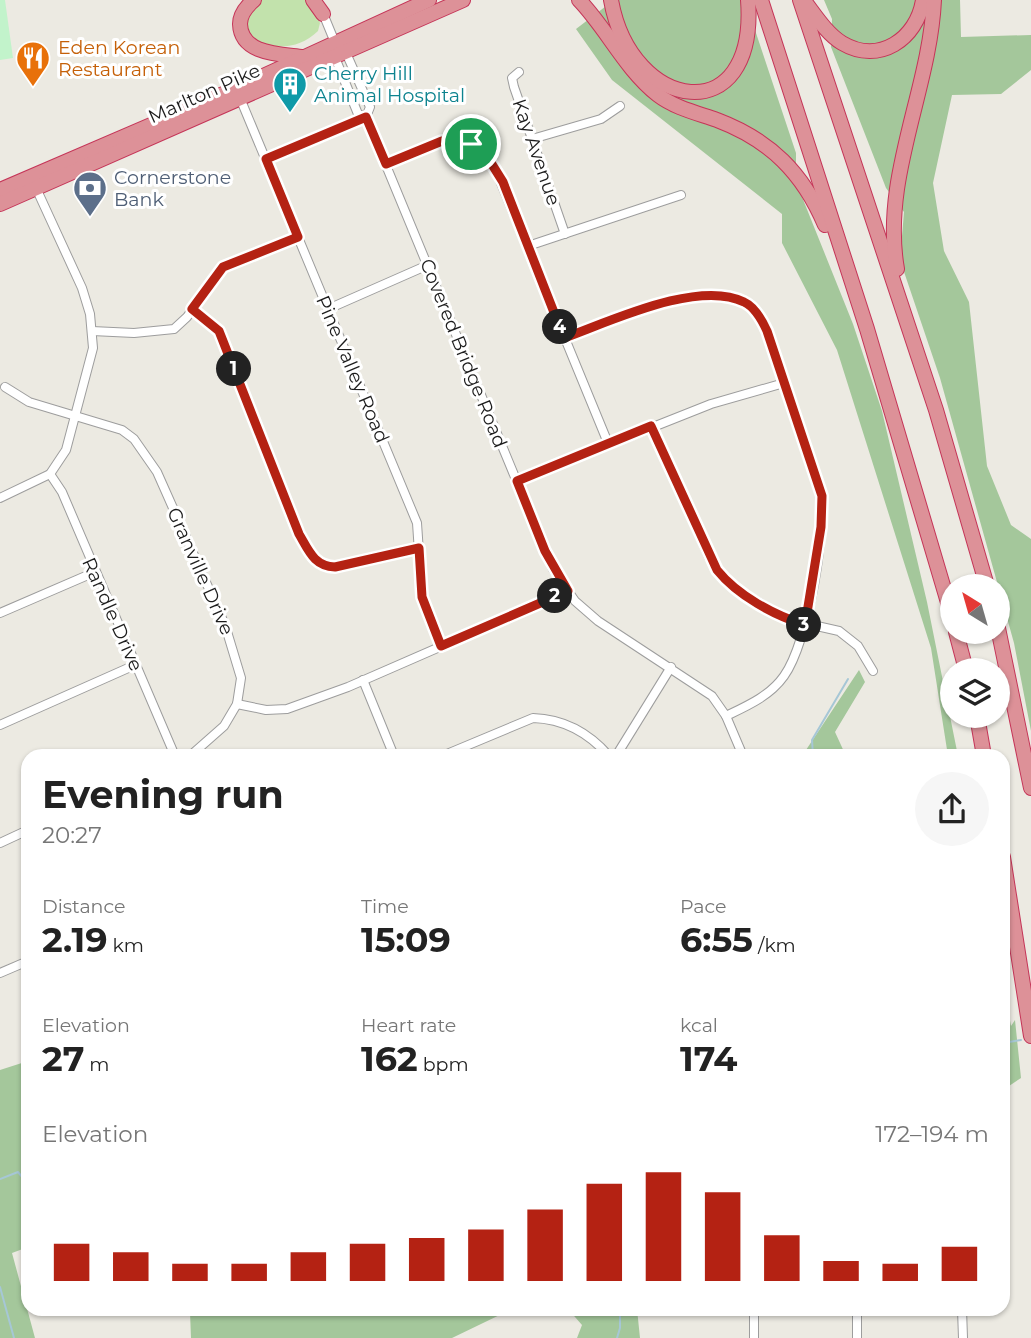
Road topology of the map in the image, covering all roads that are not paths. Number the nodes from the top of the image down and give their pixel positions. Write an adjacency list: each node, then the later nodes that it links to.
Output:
1 (254, 0): 14 (highway)
2 (313, 0): 12 (highway)
3 (579, 0): 33 (highway)
4 (611, 0): 5 (highway)
5 (748, 0)
6 (761, 0): 33 (highway)
7 (801, 0): 8 (highway); 32 (highway)
8 (923, 0)
9 (934, 0): 32 (highway)
10 (426, 1): 13 (highway, Marlton Pike)
11 (462, 1): 13 (highway, Marlton Pike)
12 (321, 7): 13 (street)
13 (338, 48): 14 (highway, Marlton Pike); 16 (highway, Marlton Pike); 18 (street, Covered Bridge Road); 18 (street, Covered Bridge Road)
14 (304, 57): 23 (highway, Marlton Pike)
15 (519, 72): 19 (street, Kay Avenue)
16 (240, 98): 20 (street, Pine Valley Road); 22 (highway, Marlton Pike)
17 (620, 106): 19 (street)
18 (366, 117): 20 (street); 21 (street, Covered Bridge Road)
19 (532, 139): 26 (street, Kay Avenue)
20 (266, 159): 27 (street, Pine Valley Road)
21 (386, 164): 28 (street); 29 (street, Covered Bridge Road)
22 (36, 188): 25 (highway, Marlton Pike); 34 (street)
23 (0, 192)
24 (681, 195): 26 (street)
25 (0, 204)
26 (565, 234): 28 (street)
27 (298, 237): 30 (street); 31 (street, Pine Valley Road)
28 (528, 246): 35 (street)
29 (428, 265): 31 (street); 42 (street, Covered Bridge Road)
30 (192, 309): 34 (street); 44 (street)
31 (328, 309): 44 (street, Pine Valley Road)
32 (904, 315): 46 (highway)
33 (867, 329): 47 (highway)
34 (92, 331): 38 (street)
35 (564, 338): 36 (street); 40 (street)
36 (784, 383): 39 (street); 50 (street)
37 (5, 387): 38 (street, Granville Drive)
38 (76, 414): 41 (street); 57 (street, Granville Drive)
39 (651, 426): 40 (street); 50 (street)
40 (608, 443): 42 (street)
41 (50, 474): 43 (street); 45 (street, Randle Drive)
42 (517, 481): 48 (street, Covered Bridge Road)
43 (0, 498)
44 (419, 548): 52 (street, Pine Valley Road)
45 (95, 572): 49 (street); 53 (street, Randle Drive)
46 (983, 574)
47 (940, 575)
48 (568, 591): 52 (street); 54 (street, Covered Bridge Road)
49 (0, 614)
50 (805, 625): 55 (street); 58 (street)
51 (1001, 644): 69 (highway)
52 (441, 646): 56 (street)
53 (135, 665): 59 (street); 61 (street, Randle Drive)
54 (671, 667): 58 (street, Covered Bridge Road); 66 (street)
55 (873, 671)
56 (363, 680): 57 (street); 63 (street)
57 (237, 704): 62 (street)
58 (726, 716): 67 (street, Covered Bridge Road)
59 (0, 725)
60 (979, 728): 68 (highway)
61 (173, 749)
62 (198, 749)
63 (391, 749)
64 (459, 749): 65 (street)
65 (600, 749)
66 (620, 749)
67 (740, 749)
68 (983, 749)
69 (1031, 788)
70 (21, 833): 71 (street)
71 (0, 843)
72 (1010, 902): 75 (highway)
73 (21, 964): 74 (street)
74 (0, 973)
75 (1031, 1036)
76 (754, 1316): 79 (street)
77 (857, 1316): 80 (street)
78 (962, 1316): 81 (street)
79 (754, 1338)
80 (857, 1338)
81 (963, 1338)

